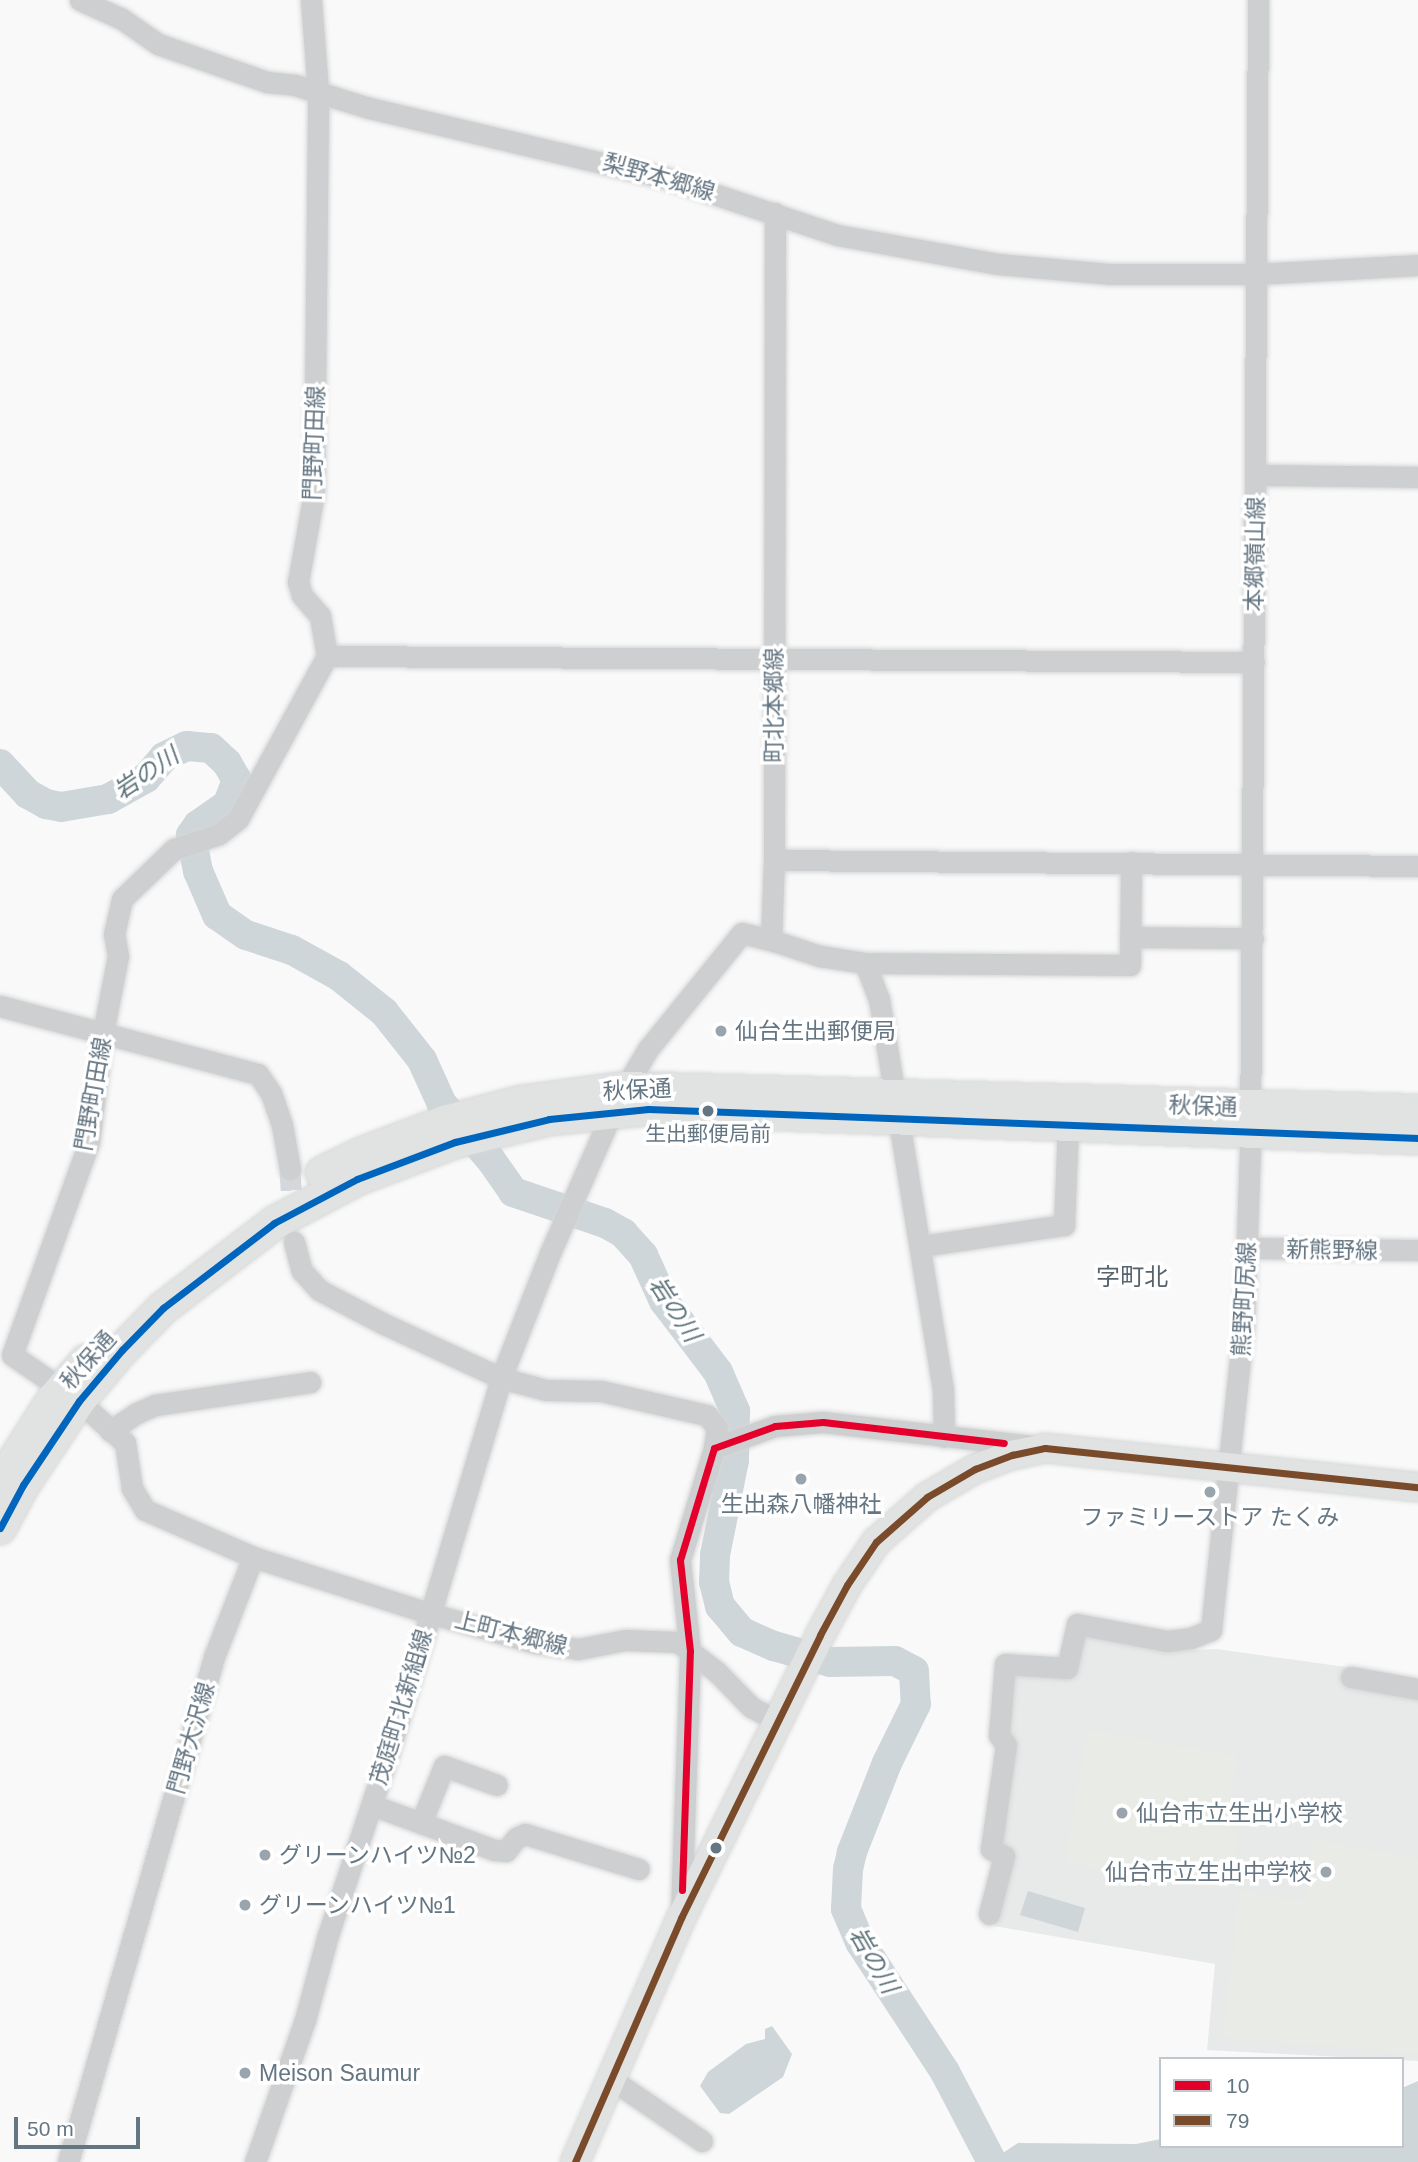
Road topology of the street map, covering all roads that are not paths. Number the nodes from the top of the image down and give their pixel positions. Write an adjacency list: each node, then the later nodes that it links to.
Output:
1 (80, 0): 4 (street, 梨野本郷線)
2 (311, 0): 4 (street, 門野町田線)
3 (1258, 0): 7 (street, 本郷嶺山線)
4 (318, 92): 5 (street, 梨野本郷線); 10 (street, 門野町田線)
5 (775, 213): 7 (street, 梨野本郷線); 11 (street, 町北本郷線)
6 (1418, 265): 7 (street, 梨野本郷線)
7 (1256, 274): 8 (street, 本郷嶺山線)
8 (1256, 475): 9 (street); 12 (street, 本郷嶺山線)
9 (1418, 477)
10 (327, 656): 11 (street); 22 (street, 門野町田線)
11 (773, 658): 12 (street); 13 (street, 町北本郷線)
12 (1254, 662): 15 (street, 本郷嶺山線)
13 (775, 860): 14 (street); 19 (street, 町北本郷線)
14 (1131, 862): 15 (street); 17 (street)
15 (1253, 863): 16 (street); 18 (street, 本郷嶺山線)
16 (1418, 866)
17 (1130, 937): 18 (street); 20 (street)
18 (1253, 938): 26 (street, 本郷嶺山線)
19 (771, 940): 20 (street); 23 (street, 茂庭町北新組線)
20 (865, 963): 24 (street)
21 (0, 1006): 22 (street)
22 (103, 1033): 29 (street); 36 (street, 門野町田線)
23 (618, 1100): 24 (highway, 秋保通); 34 (street, 茂庭町北新組線); 36 (highway, 秋保通)
24 (896, 1107): 26 (highway, 秋保通); 27 (highway, 秋保通); 31 (street)
25 (1418, 1111): 26 (highway, 秋保通)
26 (1250, 1120): 27 (highway, 秋保通); 28 (highway, 秋保通); 32 (street, 熊野町尻線)
27 (1068, 1125): 31 (street)
28 (1418, 1138)
29 (290, 1169)
30 (294, 1242): 34 (street)
31 (921, 1246): 38 (street)
32 (1247, 1248): 33 (street, 新熊野線); 41 (street, 熊野町尻線)
33 (1418, 1250)
34 (502, 1378): 39 (street); 46 (street, 茂庭町北新組線)
35 (310, 1382): 37 (street)
36 (71, 1395): 37 (street); 42 (highway, 秋保通); 44 (highway, 秋保通)
37 (110, 1431): 45 (street)
38 (944, 1437): 39 (street); 40 (street)
39 (719, 1446): 47 (street)
40 (1045, 1448): 41 (main road); 50 (main road)
41 (1229, 1465): 43 (main road); 55 (street, 熊野町尻線)
42 (0, 1483)
43 (1418, 1487)
44 (0, 1528)
45 (253, 1556): 46 (street, 上町本郷線); 59 (street, 門野大沢線)
46 (429, 1613): 47 (street, 上町本郷線); 52 (street, 茂庭町北新組線)
47 (690, 1651): 50 (street); 56 (street)
48 (1352, 1677): 49 (street)
49 (1418, 1689)
50 (780, 1714): 56 (main road)
51 (497, 1785): 53 (street)
52 (372, 1805): 53 (street); 60 (street, 茂庭町北新組線)
53 (421, 1823): 54 (street)
54 (639, 1869)
55 (989, 1914)
56 (681, 1917): 57 (main road)
57 (611, 2079): 58 (street); 61 (main road)
58 (702, 2141)
59 (68, 2162)
60 (255, 2162)
61 (575, 2162)

